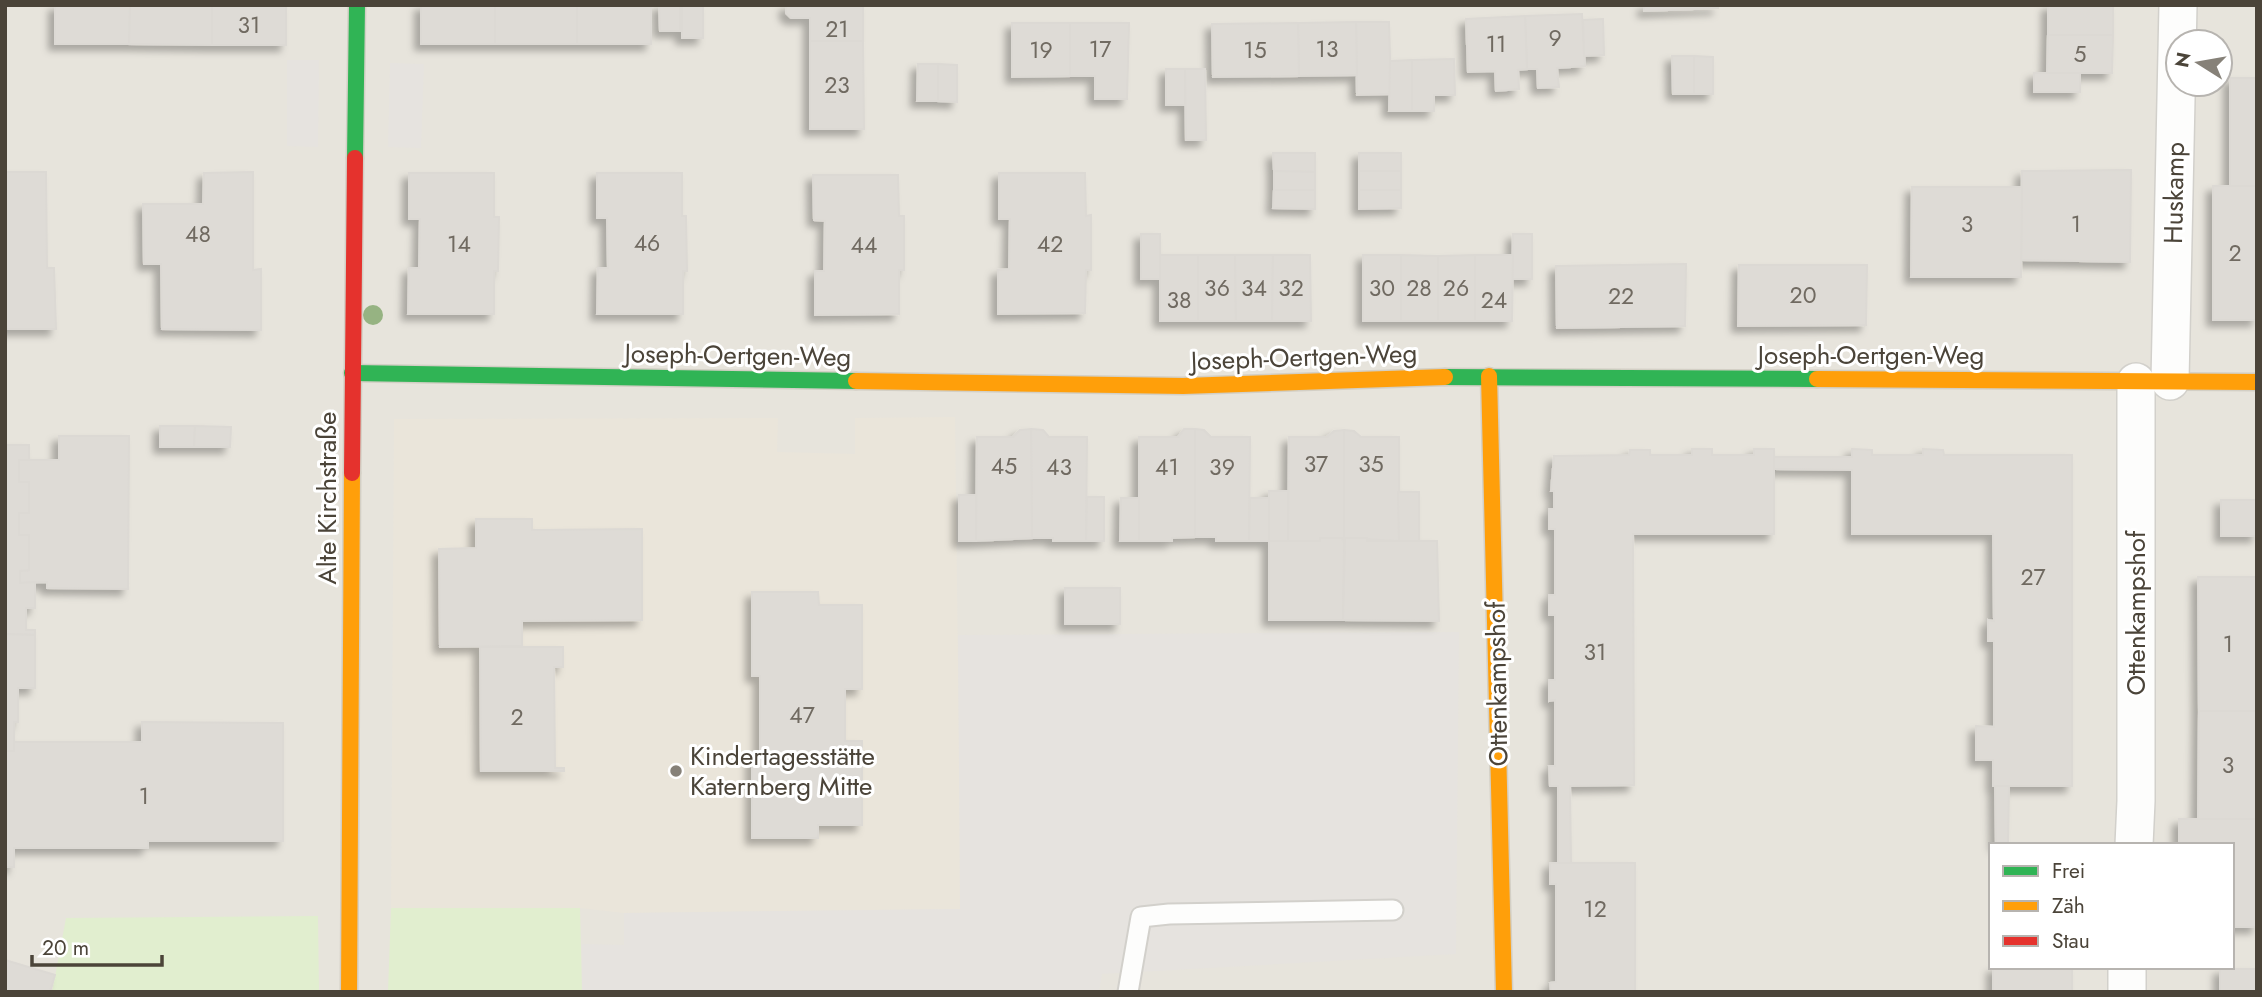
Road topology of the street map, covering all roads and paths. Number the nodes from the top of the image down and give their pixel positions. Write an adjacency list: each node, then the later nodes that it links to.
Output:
1 (357, 5): 3 (street, Alte Kirchstraße)
2 (2178, 5): 5 (street, Huskamp)
3 (352, 373): 4 (street, Joseph-Oertgen-Weg); 10 (street, Alte Kirchstraße)
4 (1489, 376): 5 (street, Joseph-Oertgen-Weg); 12 (street, Ottenkampshof)
5 (2153, 381): 6 (street, Joseph-Oertgen-Weg); 7 (street, Ottenkampshof)
6 (2257, 382)
7 (2134, 843)
8 (1394, 911): 11 (lane)
9 (2127, 969): 13 (street)
10 (349, 992)
11 (1128, 992)
12 (1504, 992)
13 (2127, 992)

